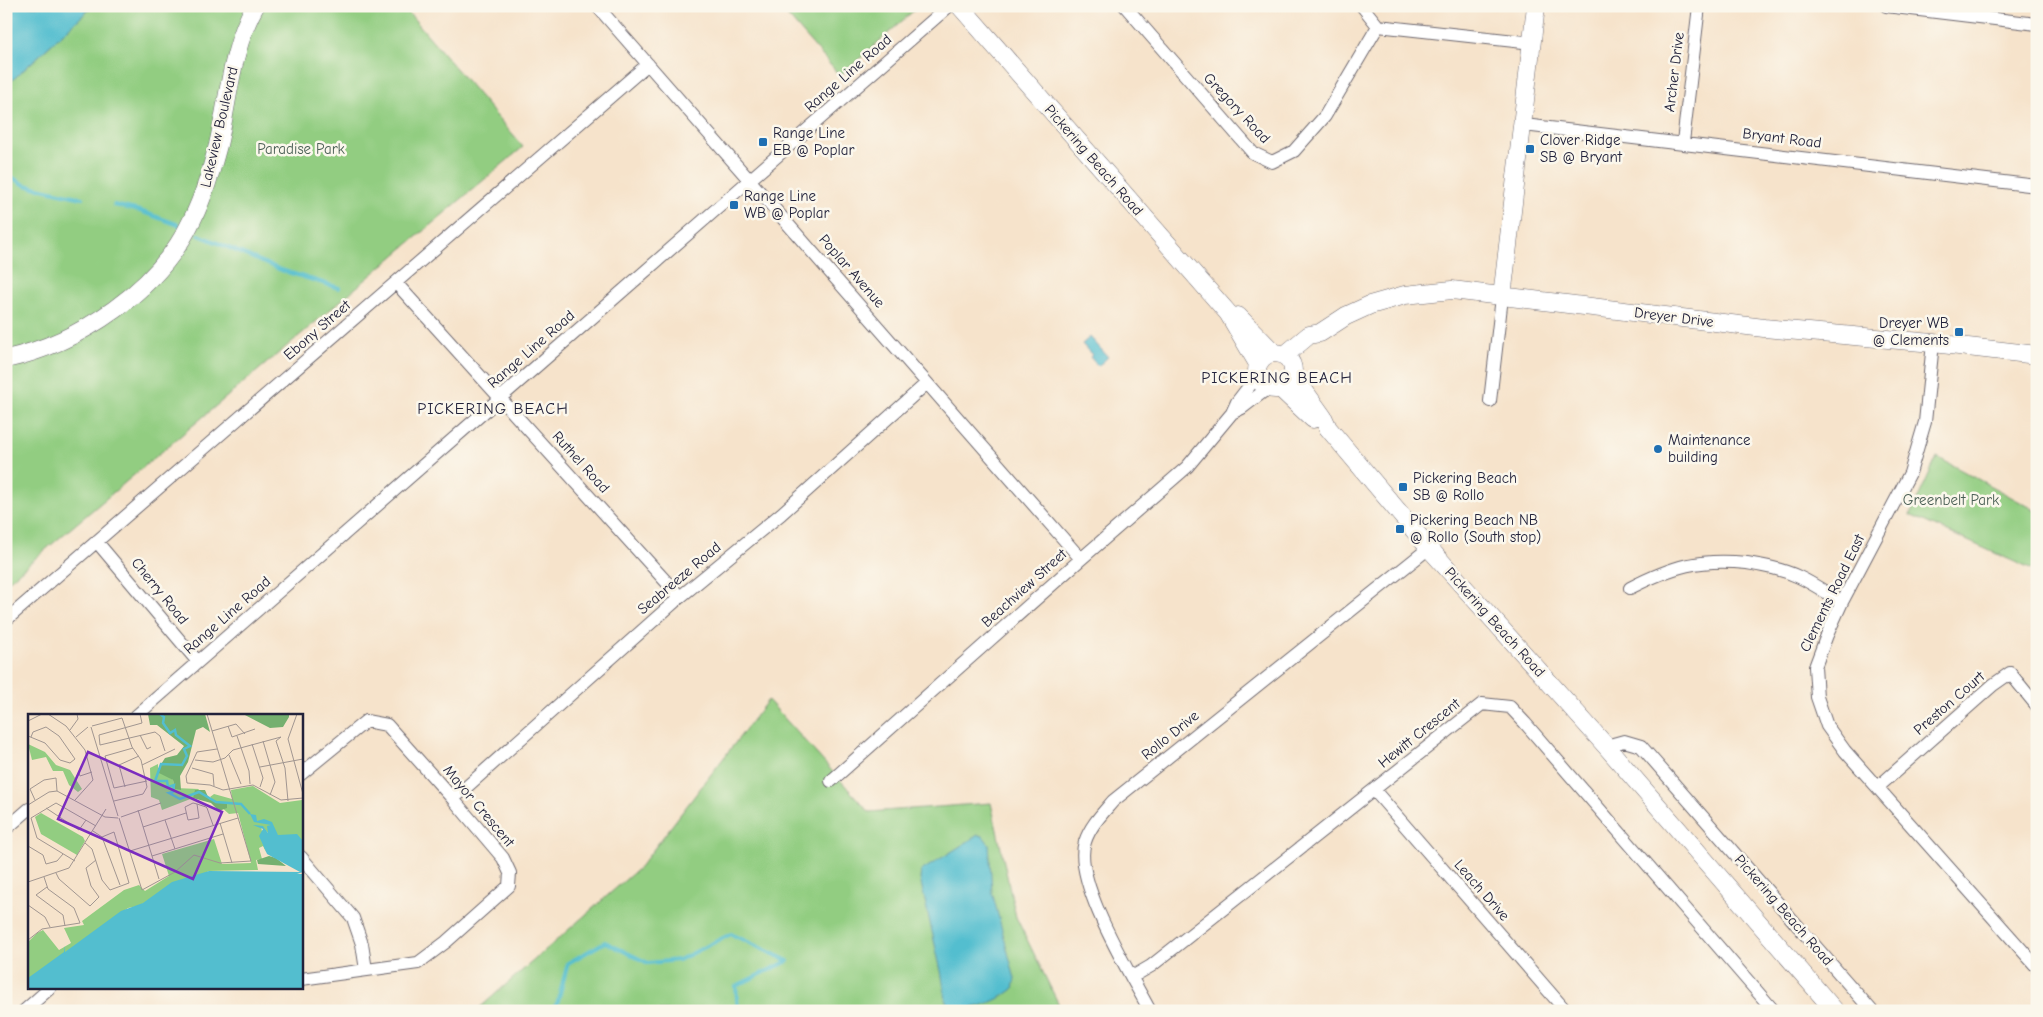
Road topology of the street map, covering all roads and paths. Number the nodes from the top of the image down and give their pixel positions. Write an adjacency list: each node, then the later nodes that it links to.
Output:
1 (255, 6): 23 (street, Lakeview Boulevard)
2 (597, 6): 13 (street, Poplar Avenue)
3 (948, 6): 16 (street, Range Line Road)
4 (960, 6): 20 (street, Pickering Beach Road)
5 (1125, 6): 11 (street, Gregory Road)
6 (1362, 6): 11 (street)
7 (1536, 6): 12 (street)
8 (1698, 6): 15 (street, Archer Drive)
9 (1886, 6): 10 (street)
10 (2037, 24)
11 (1378, 26): 12 (street)
12 (1533, 43): 14 (street)
13 (648, 64): 16 (street, Poplar Avenue); 18 (street, Ebony Street)
14 (1524, 125): 15 (street, Bryant Road); 19 (street)
15 (1683, 142): 17 (street, Bryant Road)
16 (750, 180): 26 (street, Poplar Avenue); 27 (street, Range Line Road)
17 (2037, 186)
18 (396, 283): 27 (street, Ruthel Road); 30 (street, Ebony Street)
19 (1502, 297): 21 (street, Dreyer Drive); 24 (street, Dreyer Drive); 28 (street)
20 (1228, 313): 24 (street, Pickering Beach Road); 25 (street, Pickering Beach Road)
21 (1933, 343): 22 (street, Dreyer Drive); 35 (street, Clements Road East)
22 (2037, 356)
23 (6, 359)
24 (1286, 362): 25 (street); 25 (street); 29 (street, Pickering Beach Road)
25 (1266, 379): 29 (street, Pickering Beach Road); 32 (street, Beachview Street)
26 (927, 382): 32 (street, Poplar Avenue); 34 (street, Seabreeze Road)
27 (500, 398): 34 (street, Ruthel Road); 37 (street, Range Line Road)
28 (1490, 401)
29 (1328, 428): 31 (street, Pickering Beach Road)
30 (97, 542): 36 (street, Ebony Street); 37 (street, Cherry Road)
31 (1429, 548): 40 (street, Pickering Beach Road); 51 (street, Rollo Drive)
32 (1081, 559): 42 (street, Beachview Street)
33 (1630, 588): 35 (street)
34 (680, 597): 45 (street, Seabreeze Road)
35 (1842, 602): 43 (street, Clements Road East)
36 (6, 620)
37 (198, 662): 39 (street, Range Line Road)
38 (2037, 706): 43 (street, Preston Court)
39 (138, 714)
40 (1606, 746): 58 (street, Pickering Beach Road); 59 (street, Pickering Beach Road)
41 (302, 773): 45 (street, Mayor Crescent)
42 (831, 781)
43 (1878, 787): 49 (street, Clements Road East)
44 (1374, 790): 51 (street, Hewitt Crescent); 56 (street, Leach Drive); 57 (street, Hewitt Crescent)
45 (453, 799): 50 (street, Mayor Crescent)
46 (28, 810): 47 (street)
47 (6, 829)
48 (302, 858): 50 (street)
49 (2037, 967)
50 (366, 970): 52 (street, Mayor Crescent)
51 (1132, 978): 55 (street, Rollo Drive)
52 (302, 979)
53 (48, 990): 54 (street)
54 (24, 1011)
55 (1150, 1011)
56 (1566, 1011)
57 (1774, 1011)
58 (1835, 1011)
59 (1872, 1011)

